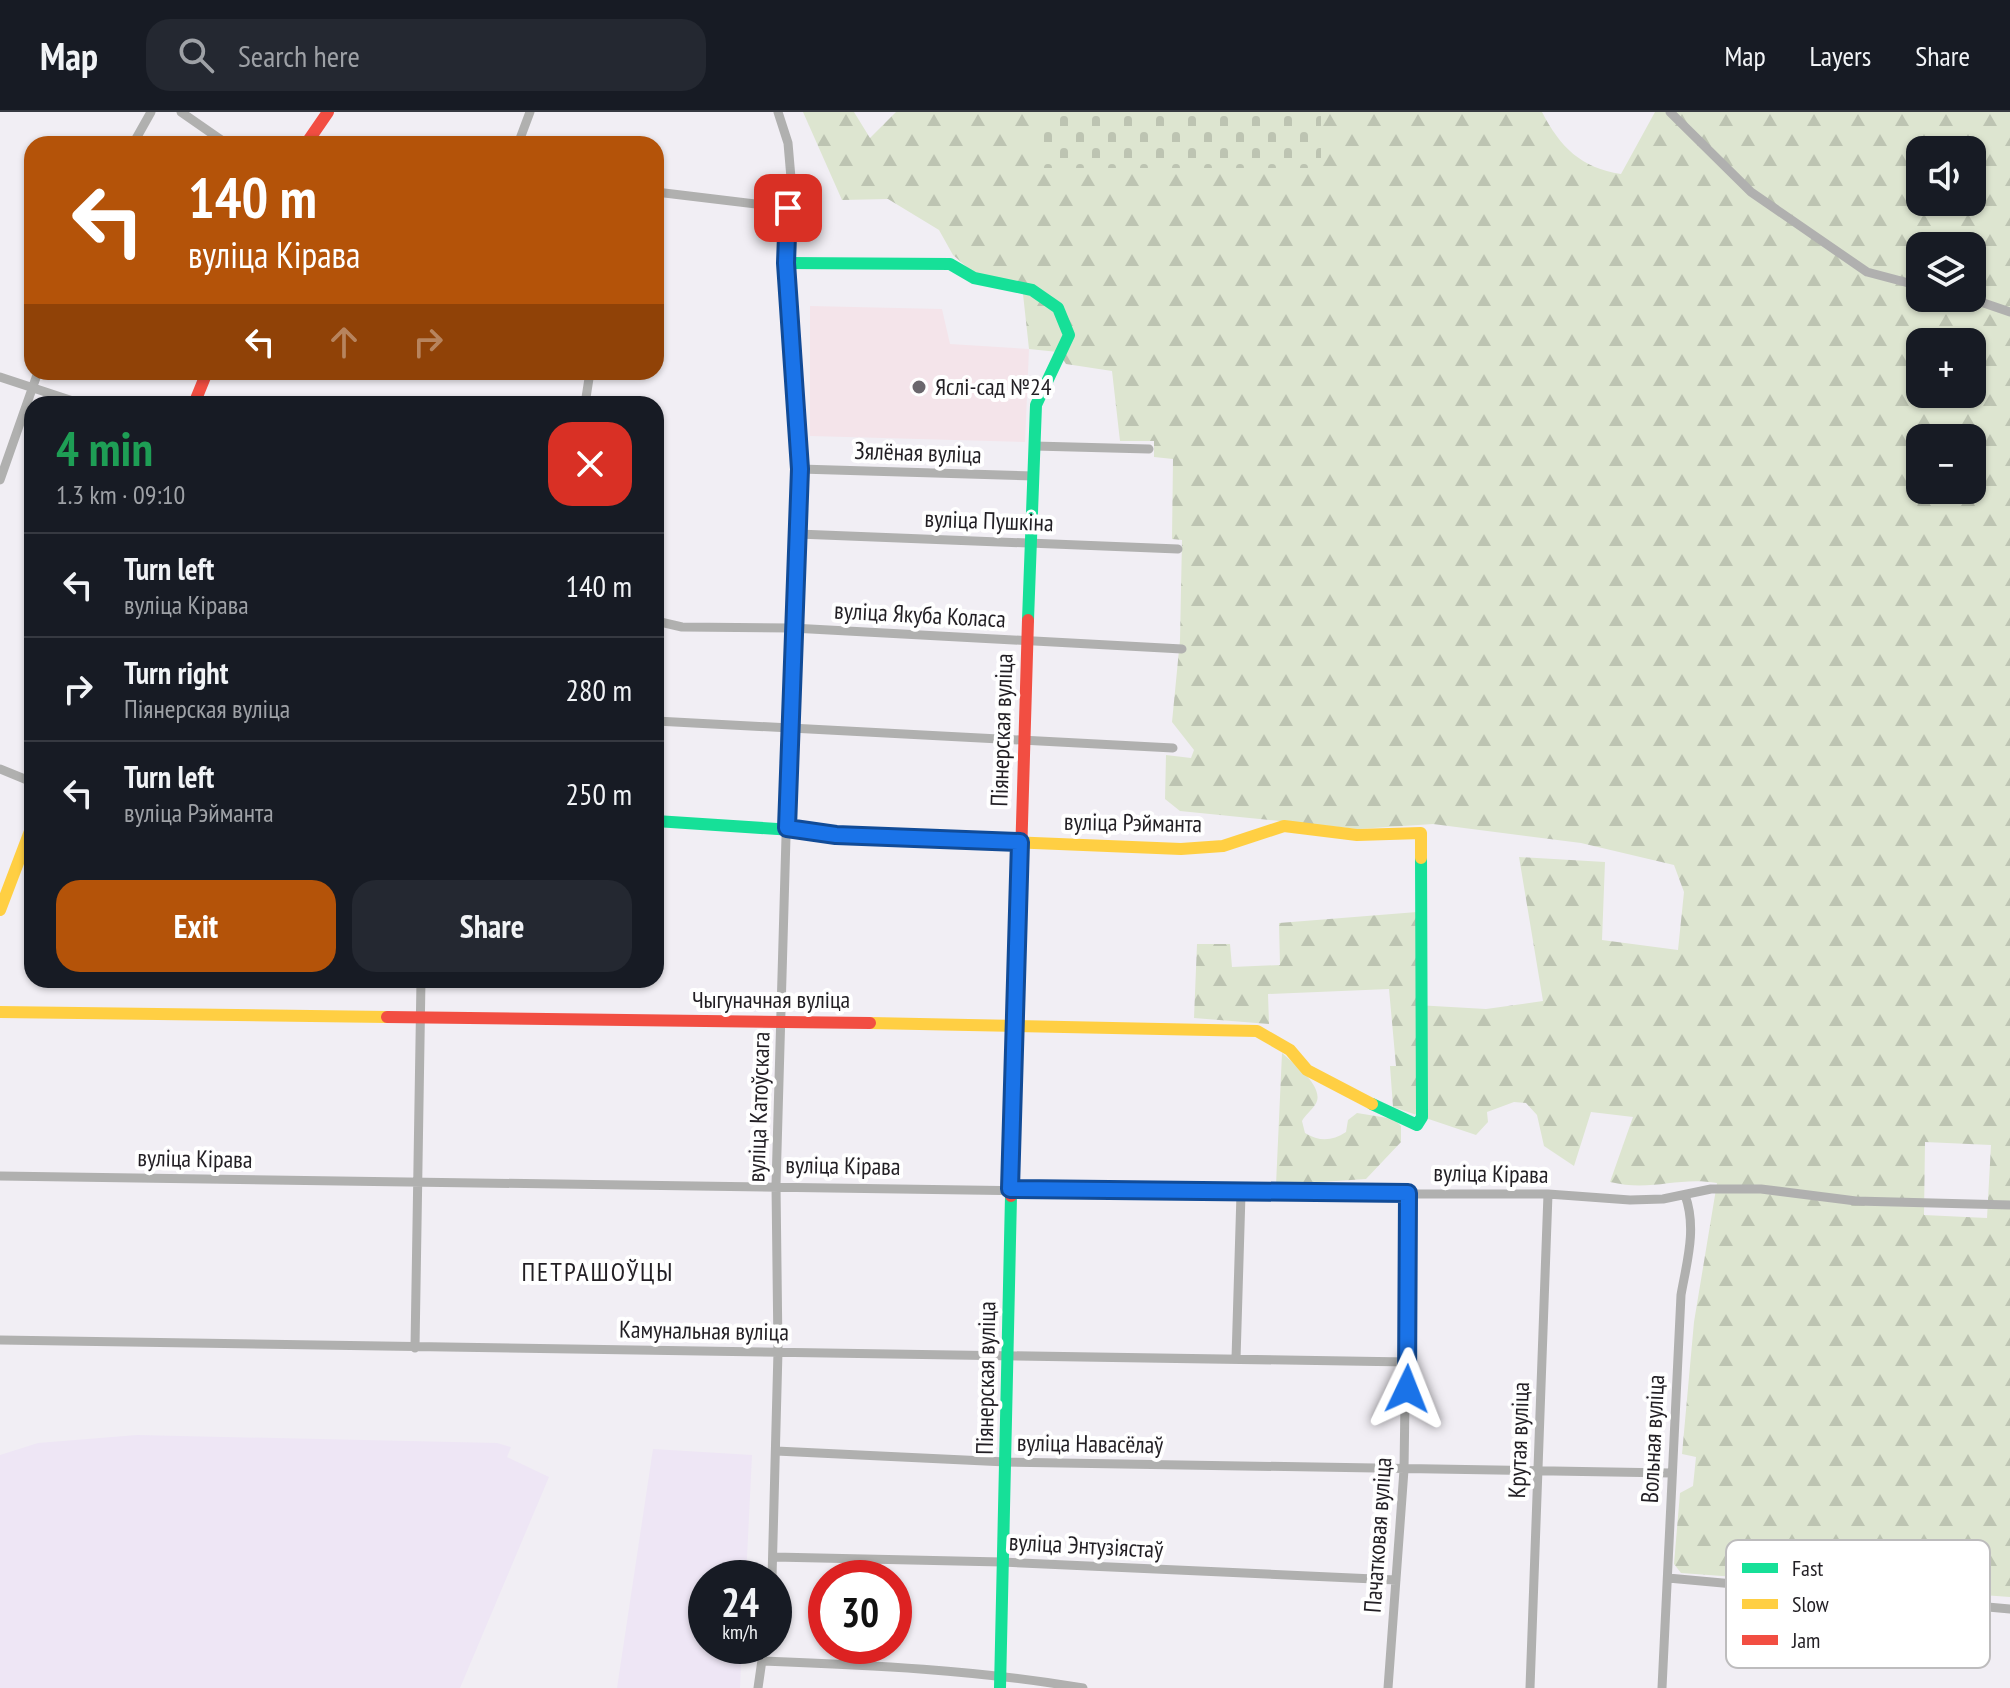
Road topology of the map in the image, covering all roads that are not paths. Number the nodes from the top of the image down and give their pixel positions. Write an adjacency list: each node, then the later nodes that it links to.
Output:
1 (151, 112): 7 (street)
2 (181, 112): 8 (street)
3 (328, 112): 9 (street)
4 (530, 112): 10 (street)
5 (778, 112): 12 (street, вуліца Катоўскага)
6 (1670, 112): 14 (street)
7 (138, 136)
8 (216, 136)
9 (312, 136)
10 (521, 136)
11 (664, 193): 12 (street)
12 (788, 208): 13 (street, вуліца Катоўскага)
13 (786, 263): 23 (street, Піянерская вуліца); 25 (street, вуліца Катоўскага)
14 (1906, 282)
15 (1986, 304): 16 (street)
16 (2010, 312)
17 (0, 377): 19 (street)
18 (35, 380): 19 (street)
19 (33, 387): 20 (street); 21 (street)
20 (30, 396)
21 (59, 396)
22 (24, 412): 27 (street)
23 (1034, 446): 24 (street); 26 (street, Піянерская вуліца)
24 (1149, 449)
25 (800, 469): 26 (street, Зялёная вуліца); 28 (street, вуліца Катоўскага)
26 (1034, 476): 29 (street, Піянерская вуліца)
27 (0, 480)
28 (798, 534): 29 (street, вуліца Пушкіна); 32 (street, вуліца Катоўскага)
29 (1033, 542): 30 (street, вуліца Пушкіна); 33 (street, Піянерская вуліца)
30 (1178, 549)
31 (664, 623): 32 (street, вуліца Якуба Коласа)
32 (792, 628): 33 (street, вуліца Якуба Коласа); 36 (street, вуліца Катоўскага)
33 (1027, 641): 34 (street, вуліца Якуба Коласа); 37 (street, Піянерская вуліца)
34 (1182, 649)
35 (664, 722): 36 (street)
36 (790, 730): 37 (street); 42 (street, вуліца Катоўскага)
37 (1023, 742): 38 (street); 43 (street, Піянерская вуліца)
38 (1173, 748)
39 (0, 769): 40 (street)
40 (24, 779)
41 (664, 821): 42 (street, вуліца Рэйманта)
42 (787, 828): 43 (street, вуліца Рэйманта); 49 (street, вуліца Катоўскага)
43 (1020, 842): 50 (street, Піянерская вуліца); 51 (street, вуліца Рэйманта)
44 (24, 847): 45 (street)
45 (0, 910)
46 (421, 988): 48 (street)
47 (0, 1012): 48 (street, Чыгуначная вуліца)
48 (419, 1020): 49 (street, Чыгуначная вуліца); 53 (street)
49 (782, 1023): 50 (street, Чыгуначная вуліца); 54 (street, вуліца Катоўскага)
50 (1015, 1024): 51 (street, Чыгуначная вуліца); 55 (street, Піянерская вуліца)
51 (1417, 1125)
52 (0, 1176): 53 (street, вуліца Кірава)
53 (417, 1181): 54 (street, вуліца Кірава); 62 (street)
54 (776, 1185): 55 (street, вуліца Кірава); 63 (street, вуліца Катоўскага)
55 (1010, 1189): 57 (street, вуліца Кірава); 64 (street, Піянерская вуліца)
56 (1408, 1193): 57 (street, вуліца Кірава); 58 (street, вуліца Кірава); 66 (street, Пачатковая вуліца)
57 (1241, 1194): 65 (street)
58 (1548, 1194): 59 (street, вуліца Кірава); 69 (street, Крутая вуліца)
59 (1685, 1195): 60 (street, вуліца Кірава); 71 (street, Вольная вуліца)
60 (2010, 1205)
61 (0, 1340): 62 (street, Камунальная вуліца)
62 (415, 1348): 63 (street, Камунальная вуліца)
63 (778, 1351): 64 (street, Камунальная вуліца); 67 (street, вуліца Катоўскага)
64 (1009, 1356): 65 (street, Камунальная вуліца); 68 (street, Піянерская вуліца)
65 (1236, 1359): 66 (street, Камунальная вуліца)
66 (1408, 1362): 70 (street, Пачатковая вуліца)
67 (776, 1451): 68 (street, вуліца Навасёлаў); 72 (street, вуліца Катоўскага)
68 (1006, 1462): 70 (street, вуліца Навасёлаў); 74 (street, Піянерская вуліца)
69 (1538, 1468): 70 (street, вуліца Навасёлаў); 71 (street, вуліца Навасёлаў); 86 (street, Крутая вуліца)
70 (1404, 1470): 76 (street, Пачатковая вуліца)
71 (1670, 1473): 75 (street, Вольная вуліца)
72 (774, 1557): 73 (street, вуліца Катоўскага); 74 (street, вуліца Энтузіястаў)
73 (774, 1560)
74 (1002, 1562): 76 (street, вуліца Энтузіястаў); 82 (street, Піянерская вуліца)
75 (1668, 1578): 77 (street); 87 (street, Вольная вуліца)
76 (1396, 1580): 85 (street, Пачатковая вуліца)
77 (1726, 1583)
78 (1990, 1607): 79 (street)
79 (2010, 1609)
80 (792, 1662): 82 (street)
81 (762, 1664): 83 (street)
82 (1000, 1681): 84 (street)
83 (758, 1688)
84 (1083, 1688)
85 (1388, 1688)
86 (1530, 1688)
87 (1662, 1688)

